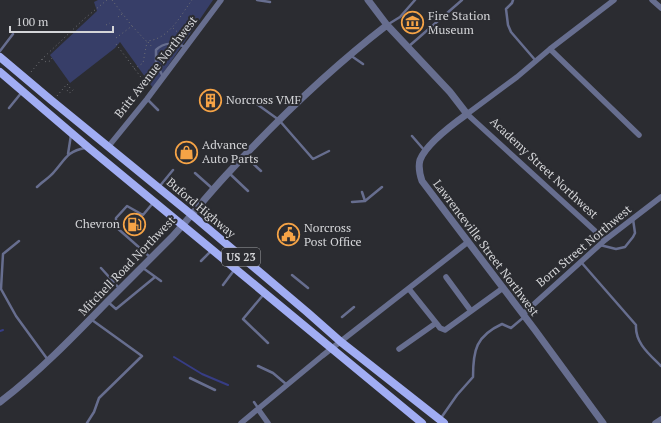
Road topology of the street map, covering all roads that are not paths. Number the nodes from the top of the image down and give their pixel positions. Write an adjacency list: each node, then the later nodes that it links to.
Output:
1 (221, 0): 13 (street, Britt Avenue Northwest)
2 (256, 0): 9 (lane)
3 (368, 0): 11 (street)
4 (415, 0): 11 (lane)
5 (462, 0): 14 (lane)
6 (513, 0): 19 (lane)
7 (614, 0): 15 (street)
8 (652, 0): 10 (street)
9 (270, 2)
10 (661, 8)
11 (387, 25): 14 (street); 17 (street, Mitchell Road Northwest)
12 (13, 34): 16 (lane)
13 (185, 47): 22 (street, Britt Avenue Northwest); 22 (lane)
14 (408, 48): 28 (street)
15 (550, 49): 19 (street); 31 (street)
16 (0, 51)
17 (349, 54): 20 (lane); 29 (street, Mitchell Road Northwest)
18 (0, 57): 33 (main road, Buford Highway / US 23)
19 (536, 61): 28 (street)
20 (363, 64)
21 (0, 72): 23 (main road, Buford Highway / US 23)
22 (163, 77): 24 (street, Britt Avenue Northwest)
23 (22, 91): 26 (lane); 30 (main road, Buford Highway / US 23)
24 (146, 99): 27 (lane); 33 (street, Britt Avenue Northwest)
25 (254, 102): 29 (lane)
26 (9, 108)
27 (158, 110)
28 (467, 114): 36 (street, Lawrenceville Street Northwest); 56 (street, Academy Street Northwest)
29 (279, 120): 35 (lane); 38 (street, Mitchell Road Northwest)
30 (71, 132): 34 (main road, Buford Highway / US 23); 37 (lane)
31 (639, 135)
32 (412, 136): 36 (lane)
33 (108, 147): 45 (main road, Buford Highway / US 23)
34 (89, 148): 37 (lane); 50 (main road, Buford Highway / US 23)
35 (329, 151)
36 (426, 151): 58 (street, Lawrenceville Street Northwest)
37 (68, 154): 43 (lane)
38 (244, 156): 40 (lane); 42 (street, Mitchell Road Northwest)
39 (173, 170): 45 (lane)
40 (261, 171)
41 (195, 173): 46 (lane)
42 (228, 173): 46 (street, Mitchell Road Northwest); 47 (lane)
43 (37, 187)
44 (382, 187): 51 (lane)
45 (158, 188): 53 (main road, Buford Highway / US 23)
46 (214, 189): 53 (street, Mitchell Road Northwest)
47 (248, 191)
48 (362, 192): 51 (lane)
49 (661, 197): 54 (street, Born Street Northwest)
50 (154, 201): 55 (main road, Buford Highway / US 23); 61 (lane)
51 (365, 201): 52 (lane)
52 (352, 202)
53 (192, 215): 55 (street, Mitchell Road Northwest); 84 (main road, Buford Highway / US 23)
54 (633, 219): 56 (street, Born Street Northwest); 59 (lane)
55 (182, 224): 60 (main road, Buford Highway / US 23); 61 (street, Mitchell Road Northwest)
56 (605, 240): 59 (street, Born Street Northwest)
57 (19, 241): 88 (lane)
58 (468, 242): 73 (street, Lawrenceville Street Northwest); 75 (street)
59 (600, 245): 63 (street, Born Street Northwest)
60 (213, 250): 62 (lane); 66 (main road, Buford Highway / US 23)
61 (151, 258): 64 (street, Mitchell Road Northwest)
62 (201, 261)
63 (581, 262): 80 (street, Born Street Northwest); 90 (lane)
64 (142, 267): 68 (lane); 74 (street, Mitchell Road Northwest)
65 (101, 268): 74 (lane)
66 (235, 268): 71 (lane); 76 (main road, Buford Highway / US 23)
67 (292, 275): 72 (lane)
68 (155, 277): 70 (lane); 77 (lane)
69 (446, 277): 79 (street)
70 (161, 281)
71 (223, 285)
72 (308, 288)
73 (503, 288): 79 (street); 80 (street, Lawrenceville Street Northwest)
74 (120, 289): 77 (street, Mitchell Road Northwest)
75 (409, 289): 83 (street); 84 (street)
76 (265, 293): 85 (lane); 86 (main road, Buford Highway / US 23)
77 (108, 301): 82 (street, Mitchell Road Northwest)
78 (354, 307): 81 (lane)
79 (471, 312): 83 (street)
80 (524, 315): 98 (lane); 103 (street, Lawrenceville Street Northwest)
81 (342, 317)
82 (91, 319): 88 (street, Mitchell Road Northwest); 99 (lane)
83 (436, 323): 87 (street)
84 (341, 342): 86 (street); 98 (main road, Buford Highway / US 23)
85 (268, 343)
86 (332, 349): 92 (street); 102 (main road, Buford Highway / US 23)
87 (399, 349)
88 (48, 361): 94 (street, Mitchell Road Northwest)
89 (258, 366): 92 (lane)
90 (661, 366)
91 (190, 378): 93 (lane)
92 (287, 385): 96 (street)
93 (215, 390)
94 (0, 402)
95 (254, 402): 96 (lane)
96 (258, 409): 100 (street); 101 (street)
97 (661, 419): 104 (street)
98 (442, 421)
99 (87, 423)
100 (241, 423)
101 (268, 423)
102 (422, 423)
103 (603, 423)
104 (655, 423)

